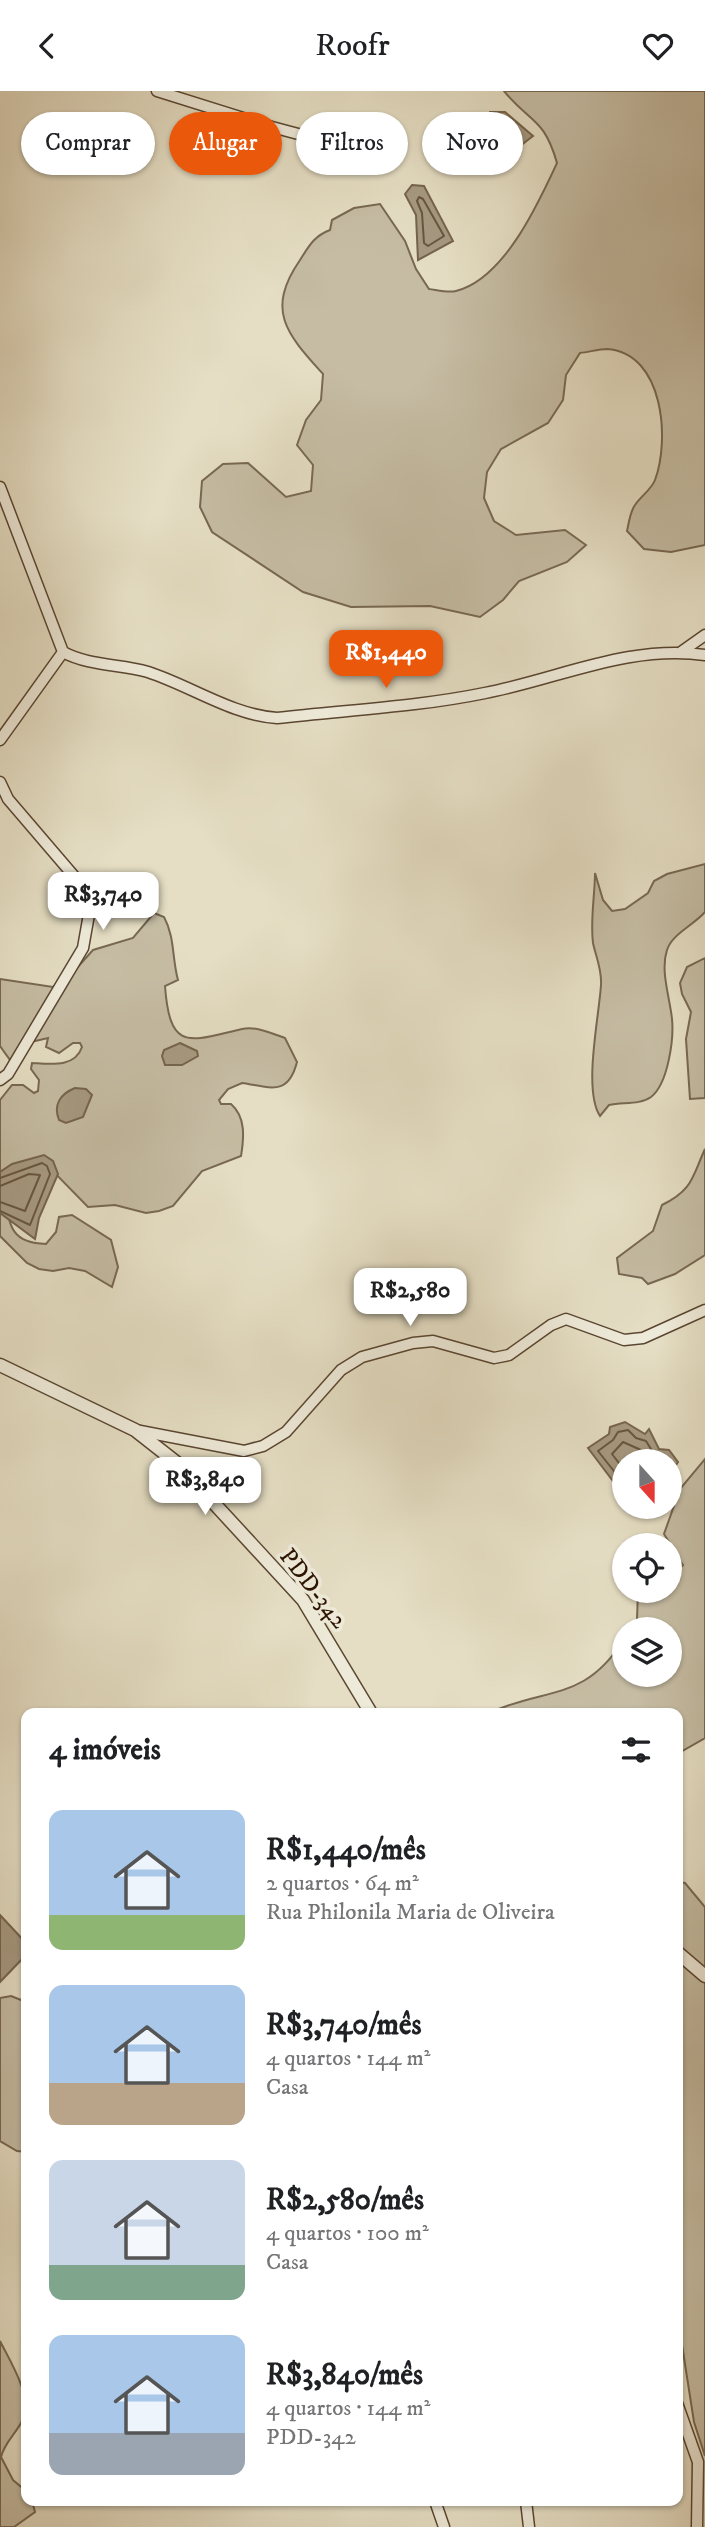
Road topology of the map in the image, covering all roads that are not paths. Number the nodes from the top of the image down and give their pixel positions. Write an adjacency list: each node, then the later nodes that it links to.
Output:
1 (157, 91): 2 (street)
2 (296, 133)
3 (0, 487): 5 (street)
4 (705, 635): 6 (street)
5 (63, 652): 6 (street); 8 (street)
6 (681, 652): 7 (street)
7 (705, 655)
8 (1, 738): 9 (street)
9 (0, 753)
10 (0, 782): 11 (street)
11 (0, 1080)
12 (705, 1310): 14 (street)
13 (0, 1365): 14 (street, PDD-342 / PDD-342)
14 (135, 1430): 15 (street, PDD-342 / PDD-342)
15 (368, 1708)
16 (683, 1957): 17 (street)
17 (705, 1976)
18 (683, 2420): 23 (street)
19 (437, 2506): 21 (street)
20 (527, 2506): 22 (street)
21 (444, 2527)
22 (529, 2527)
23 (697, 2527)

